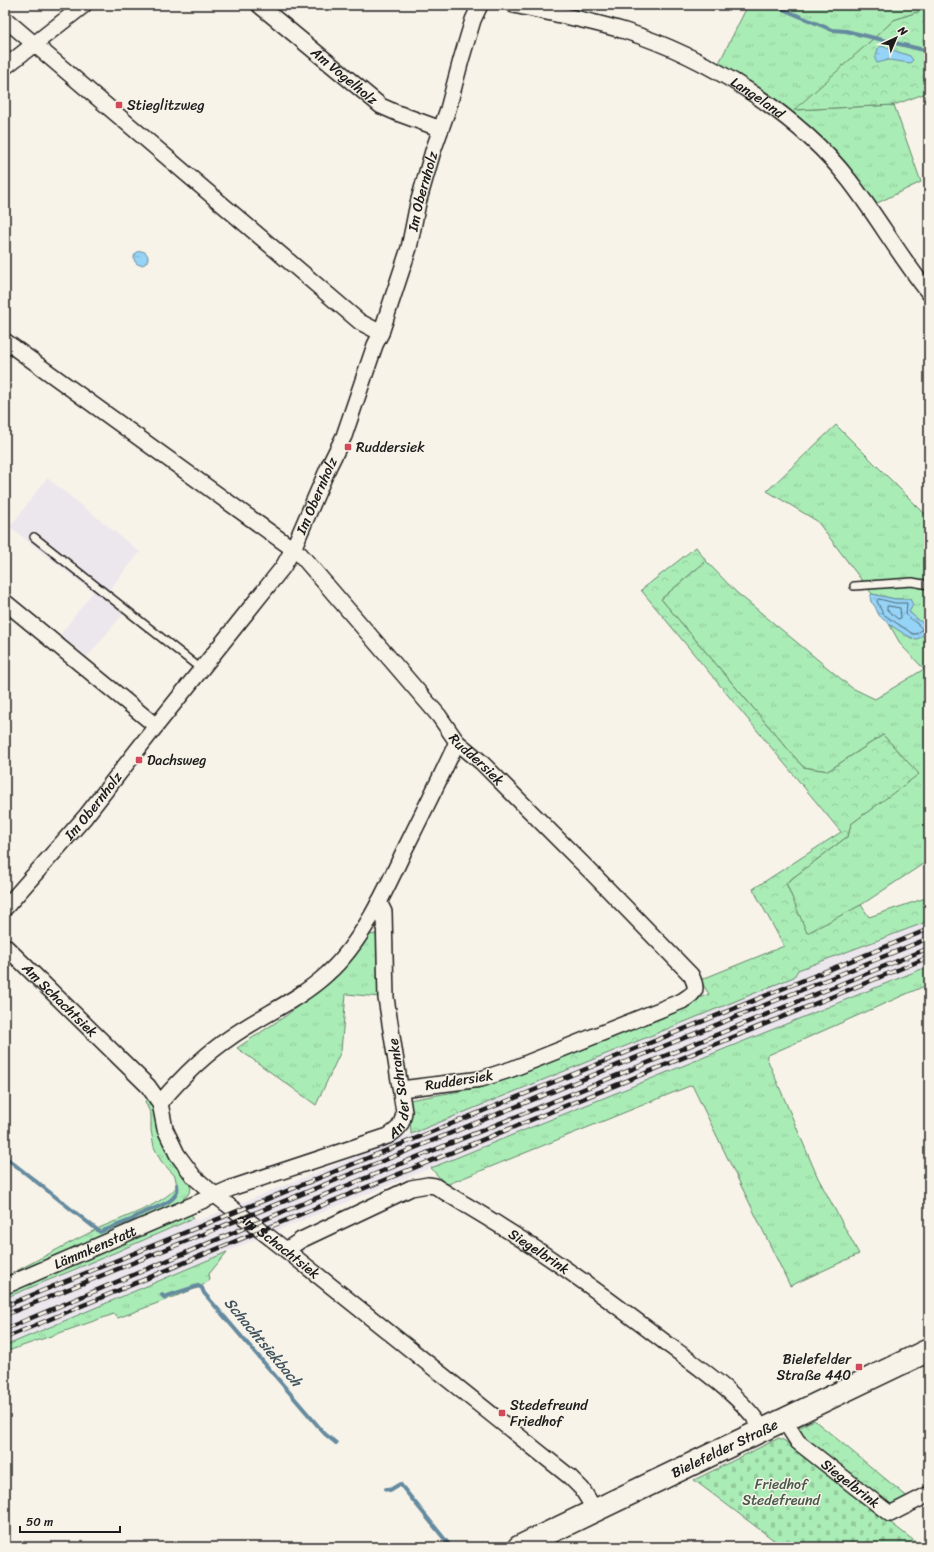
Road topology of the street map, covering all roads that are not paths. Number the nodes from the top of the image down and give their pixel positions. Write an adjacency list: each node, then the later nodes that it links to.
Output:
1 (84, 5): 6 (street)
2 (259, 5): 8 (street, Am Vogelholz)
3 (480, 5): 8 (street, Im Obernholz)
4 (514, 5): 9 (street, Langeland)
5 (5, 19): 6 (street)
6 (34, 44): 7 (street); 10 (street)
7 (5, 67)
8 (441, 129): 10 (street, Im Obernholz)
9 (929, 293)
10 (382, 333): 13 (street, Im Obernholz)
11 (5, 341): 13 (street, Ruddersiek)
12 (34, 537): 17 (lane)
13 (293, 549): 17 (street, Im Obernholz); 19 (street, Ruddersiek)
14 (854, 586): 15 (lane)
15 (929, 586)
16 (5, 602): 18 (street)
17 (201, 669): 18 (street, Im Obernholz)
18 (156, 726): 21 (street, Im Obernholz)
19 (457, 742): 20 (street); 23 (street, Ruddersiek)
20 (379, 902): 23 (street, An der Schranke); 24 (street)
21 (5, 908)
22 (5, 946): 24 (street, Am Schachtsiek)
23 (401, 1089): 25 (street, An der Schranke)
24 (160, 1103): 25 (street, Am Schachtsiek)
25 (215, 1195): 26 (street, Am Schachtsiek); 27 (street, Lämmkenstatt)
26 (286, 1250): 30 (street, Siegelbrink); 32 (street, Am Schachtsiek)
27 (5, 1286)
28 (929, 1350): 29 (main road, Bielefelder Straße)
29 (784, 1420): 30 (main road, Bielefelder Straße); 31 (street, Siegelbrink)
30 (763, 1430): 32 (main road, Bielefelder Straße)
31 (929, 1494)
32 (595, 1510): 33 (main road, Bielefelder Straße)
33 (519, 1547)

